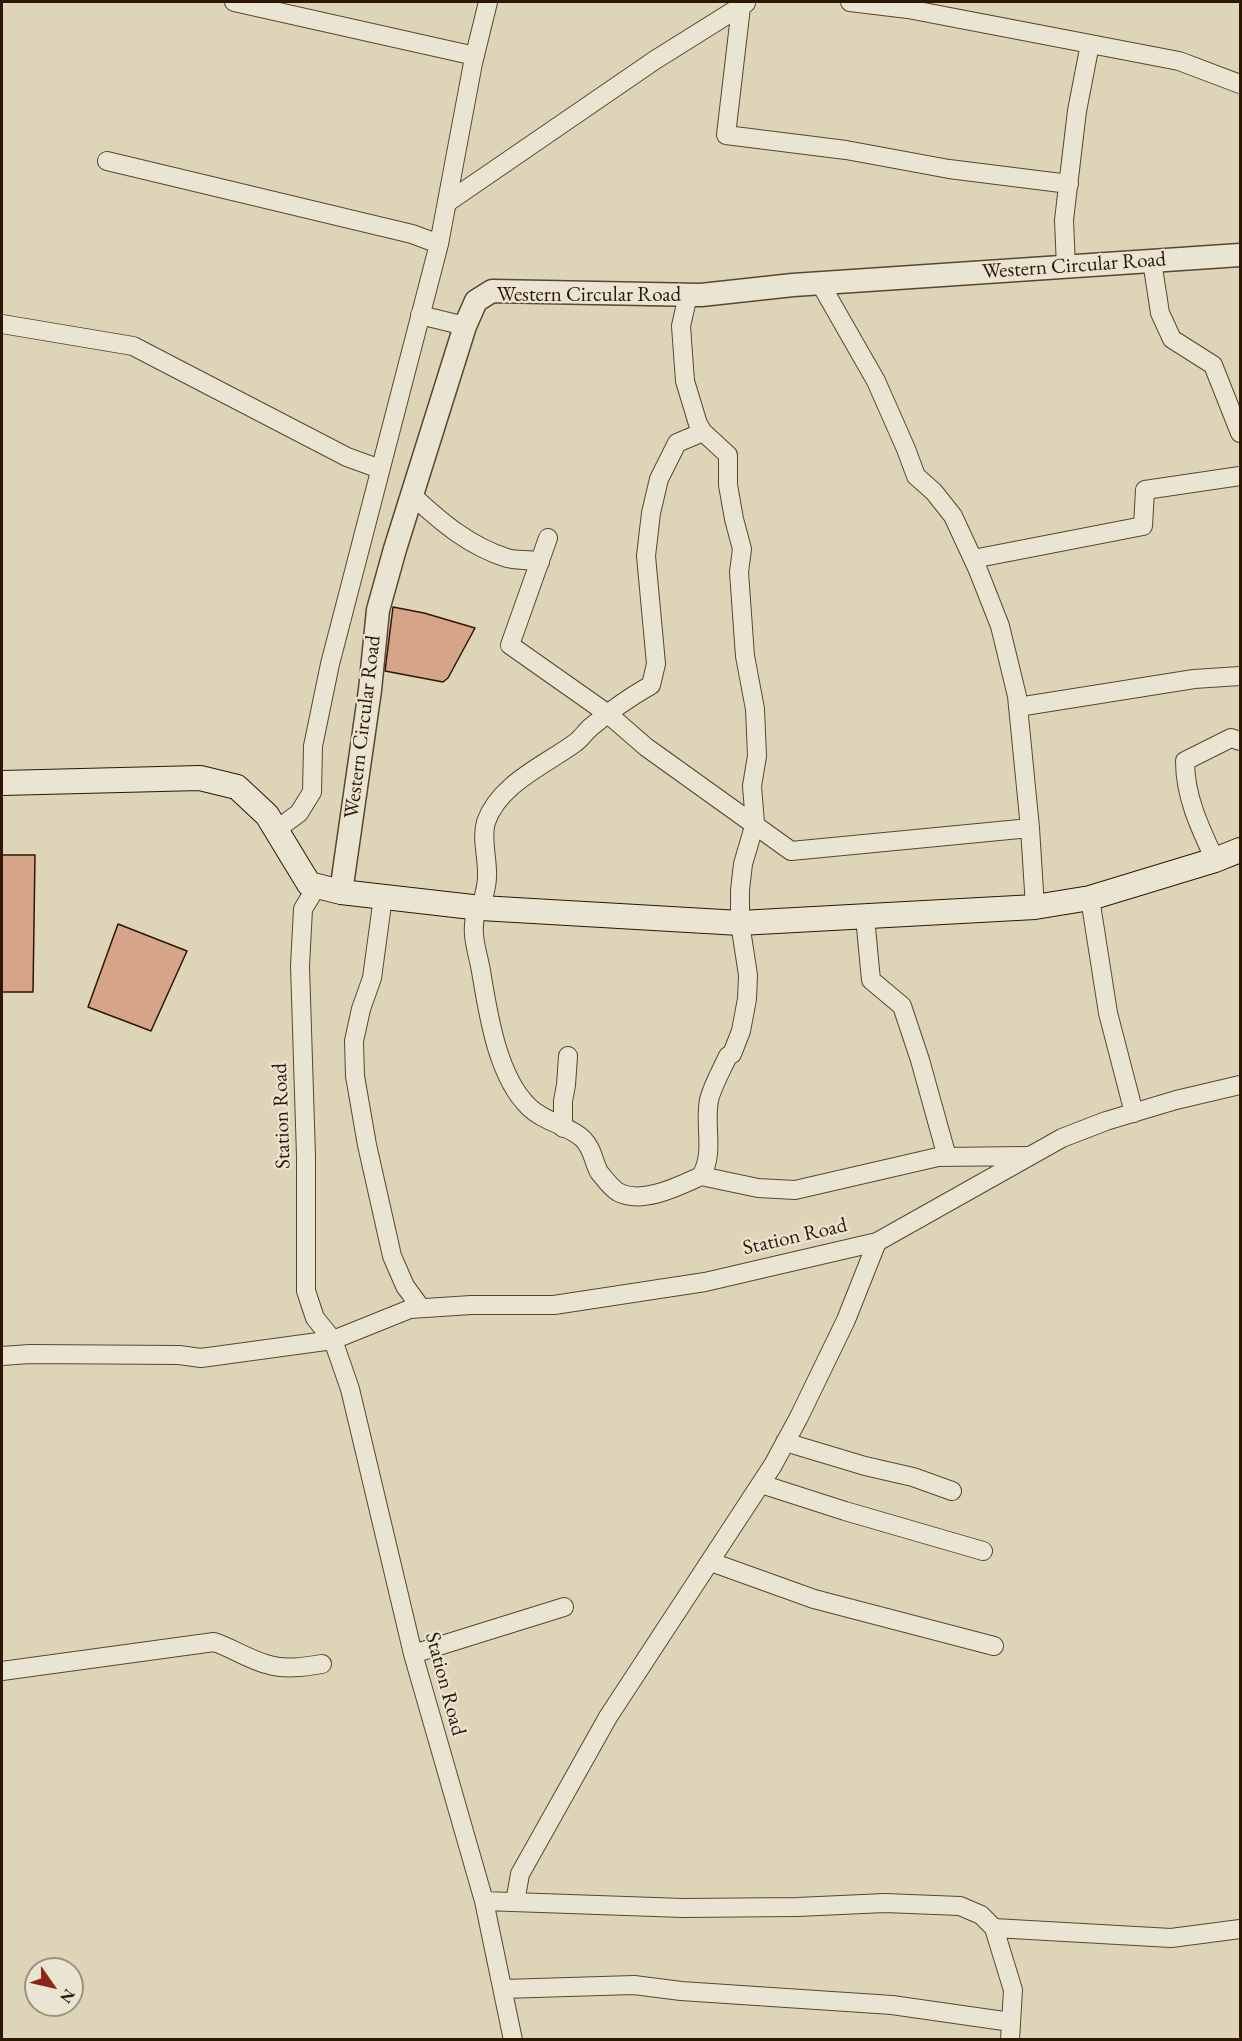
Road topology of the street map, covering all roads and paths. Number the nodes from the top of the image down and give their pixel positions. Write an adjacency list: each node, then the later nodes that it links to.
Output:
1 (234, 2): 6 (street)
2 (488, 2): 6 (street)
3 (850, 2): 5 (street)
4 (745, 4): 9 (street); 10 (street)
5 (1090, 44): 7 (street); 9 (street)
6 (475, 56): 10 (street)
7 (1240, 84)
8 (107, 161): 11 (street)
9 (1068, 184): 14 (street)
10 (448, 202): 11 (street)
11 (439, 244): 17 (street)
12 (1240, 255): 13 (street, Western Circular Road)
13 (1152, 261): 14 (street, Western Circular Road); 21 (street)
14 (1066, 267): 15 (street, Western Circular Road)
15 (820, 283): 16 (street, Western Circular Road); 26 (street)
16 (688, 295): 19 (street, Western Circular Road); 20 (street)
17 (420, 315): 19 (street); 22 (street)
18 (2, 324): 22 (street)
19 (465, 326): 24 (street, Western Circular Road)
20 (703, 432): 30 (street); 33 (street)
21 (1240, 433)
22 (380, 469): 35 (street)
23 (1240, 476): 26 (street)
24 (412, 495): 27 (street); 39 (street, Western Circular Road)
25 (548, 538): 27 (street)
26 (973, 559): 29 (street)
27 (540, 562): 30 (street)
28 (1240, 676): 29 (street)
29 (1018, 706): 34 (street)
30 (608, 714): 33 (street); 43 (street)
31 (1240, 741): 37 (street)
32 (2, 783): 35 (main road)
33 (755, 823): 34 (street); 45 (street)
34 (1030, 828): 42 (street)
35 (276, 830): 38 (main road)
36 (1240, 850): 37 (main road)
37 (1215, 860): 41 (main road)
38 (317, 886): 39 (main road); 55 (street, Station Road)
39 (341, 892): 40 (main road)
40 (383, 897): 43 (main road); 54 (street)
41 (1090, 898): 42 (main road); 48 (street)
42 (1035, 907): 44 (main road)
43 (478, 908): 45 (main road); 49 (street)
44 (865, 917): 45 (main road); 51 (street)
45 (740, 923): 52 (street)
46 (568, 1056): 49 (street)
47 (1240, 1084): 48 (street, Station Road)
48 (1134, 1113): 50 (street, Station Road)
49 (562, 1128): 52 (street)
50 (1030, 1156): 51 (street); 53 (street, Station Road)
51 (947, 1157): 52 (street)
52 (701, 1176)
53 (878, 1242): 54 (street, Station Road); 57 (street)
54 (421, 1308): 55 (street, Station Road)
55 (333, 1340): 56 (street); 64 (street, Station Road)
56 (2, 1356)
57 (785, 1442): 58 (street); 59 (street)
58 (761, 1484): 60 (street); 61 (street)
59 (952, 1491)
60 (984, 1551)
61 (711, 1562): 63 (street); 68 (street)
62 (564, 1607): 64 (street)
63 (994, 1646)
64 (413, 1654): 67 (street, Station Road)
65 (322, 1664): 66 (street)
66 (2, 1671)
67 (484, 1901): 68 (street); 71 (street, Station Road)
68 (515, 1902): 69 (street)
69 (994, 1928): 70 (street); 72 (street)
70 (1240, 1929)
71 (503, 1989): 72 (street); 73 (street, Station Road)
72 (1011, 2031)
73 (513, 2040)

